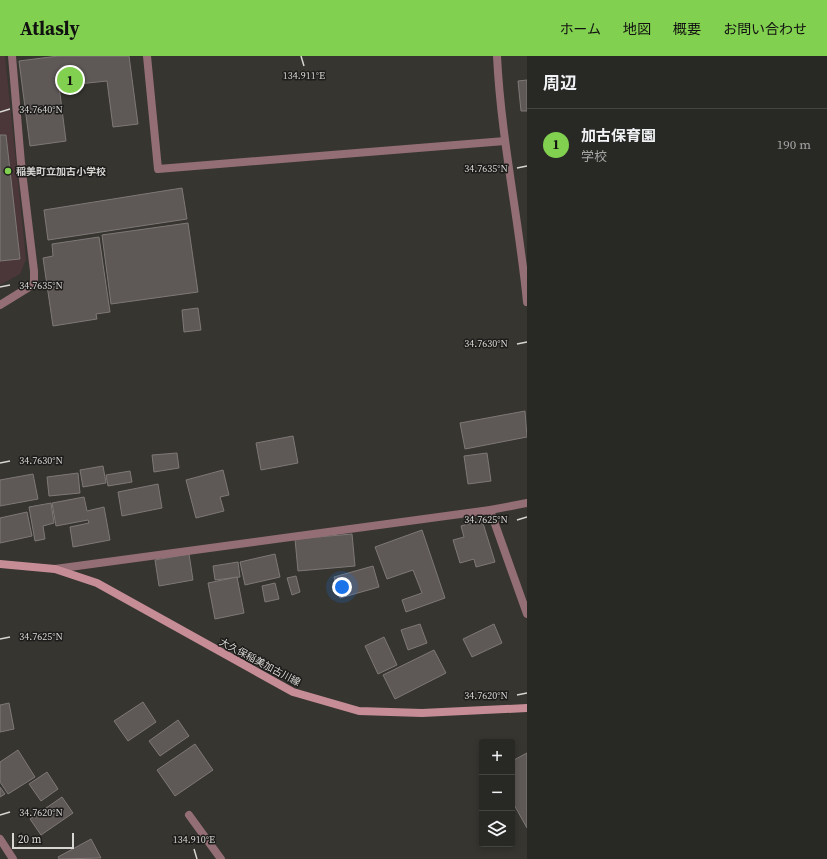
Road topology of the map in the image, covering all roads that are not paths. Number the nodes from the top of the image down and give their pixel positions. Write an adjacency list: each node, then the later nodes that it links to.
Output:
1 (12, 56): 6 (street)
2 (147, 56): 4 (street)
3 (497, 56): 4 (street)
4 (505, 141): 5 (street)
5 (527, 302)
6 (0, 305)
7 (527, 503): 8 (street)
8 (490, 510): 10 (street); 11 (street)
9 (0, 564): 10 (main road, 大久保稲美加古川線)
10 (55, 569): 12 (main road, 大久保稲美加古川線)
11 (527, 614)
12 (527, 708)
13 (189, 815): 16 (street)
14 (0, 839): 15 (street)
15 (13, 859)
16 (221, 859)

